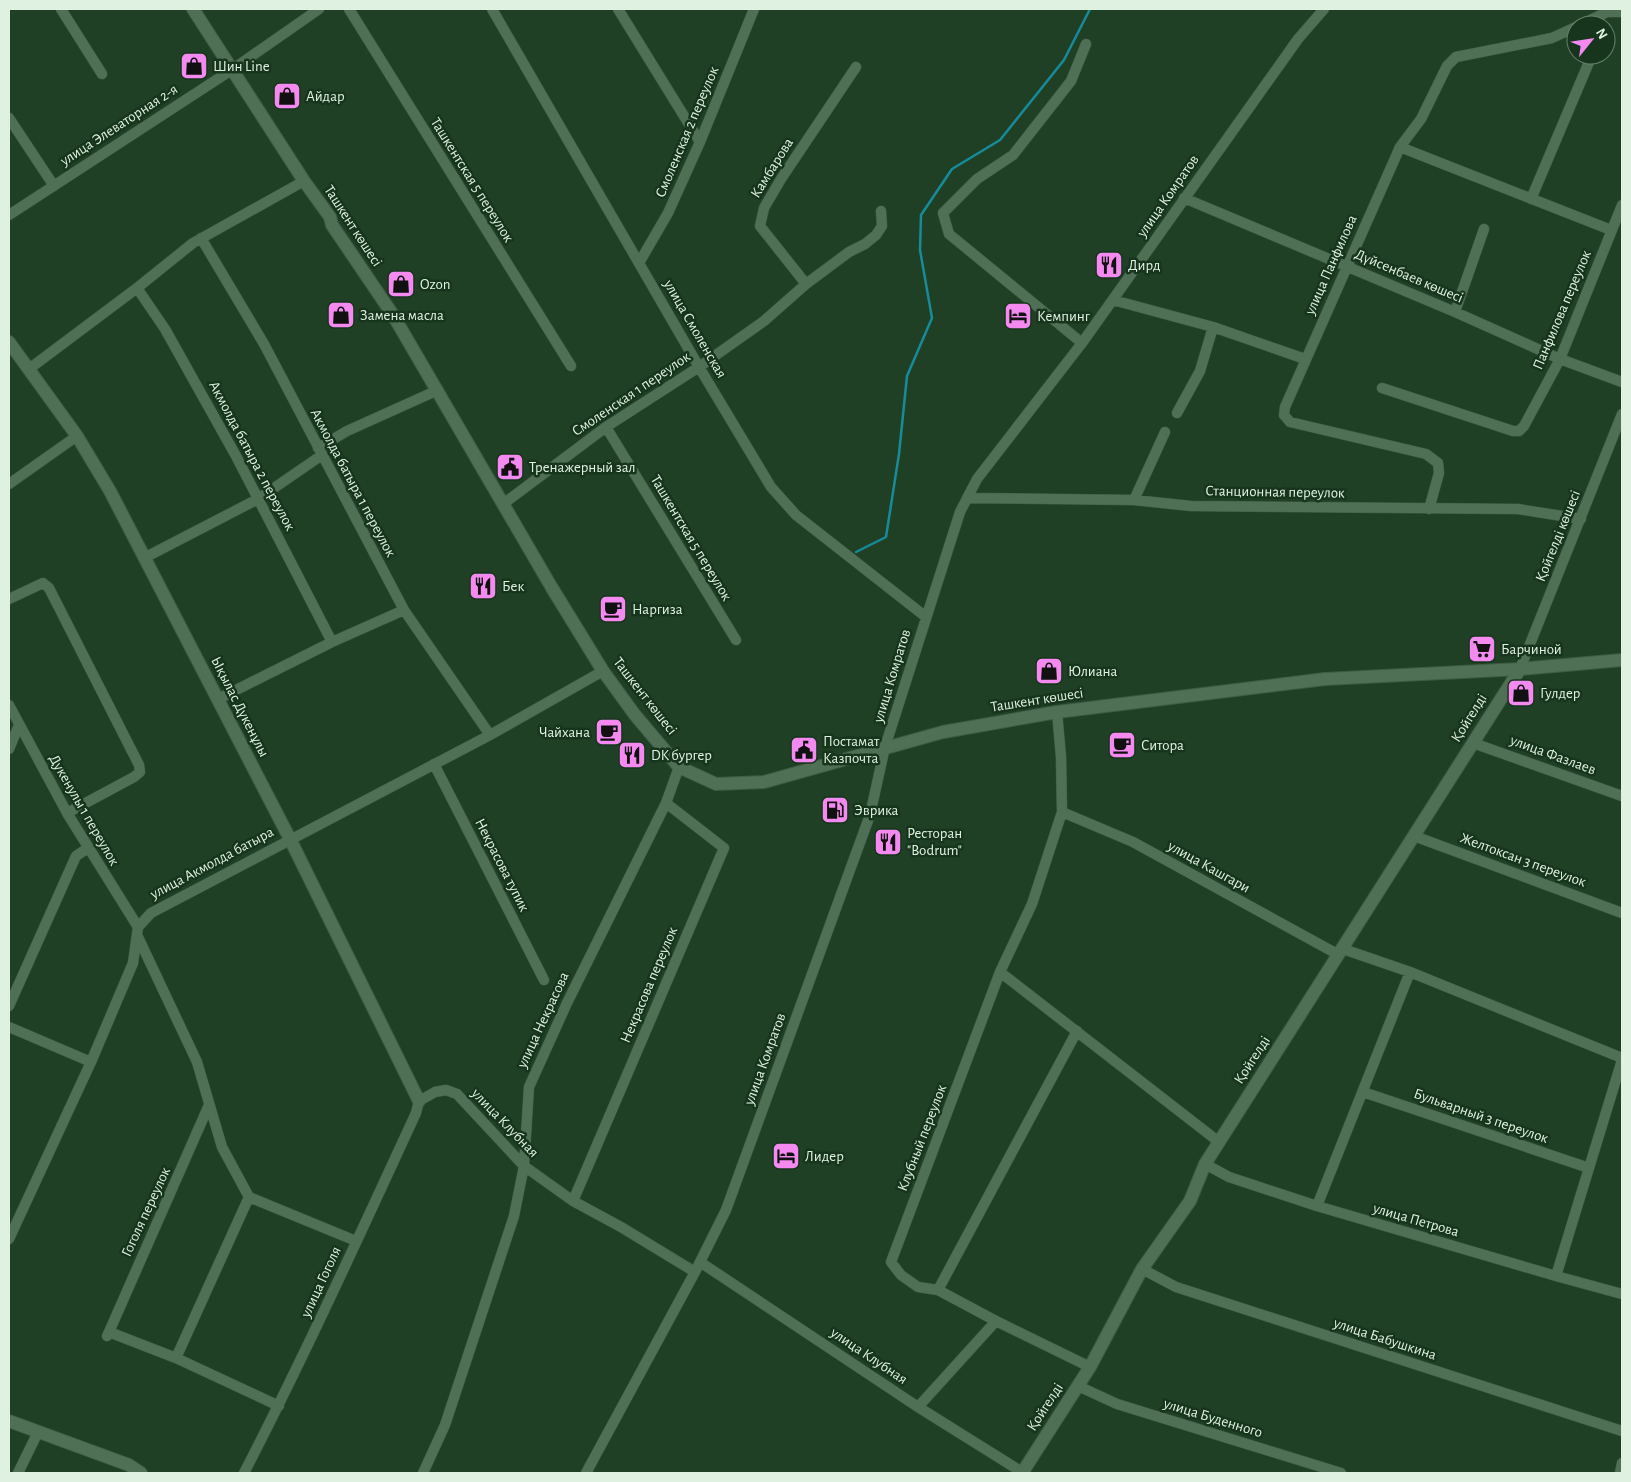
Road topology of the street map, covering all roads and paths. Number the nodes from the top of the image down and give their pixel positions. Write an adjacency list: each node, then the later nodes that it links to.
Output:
1 (61, 9): 16 (street)
2 (193, 9): 15 (main road, Ташкент көшесі)
3 (319, 9): 15 (street, улица Элеваторная 2-я)
4 (349, 9): 41 (street, Ташкентская 5 переулок)
5 (492, 9): 30 (street, улица Смоленская)
6 (618, 9): 18 (street)
7 (754, 9): 18 (street, Смоленская 2 переулок)
8 (1324, 9): 22 (street, улица Комратов)
9 (1608, 10): 10 (street)
10 (1622, 12)
11 (1566, 32): 19 (street, улица Панфилова)
12 (1086, 44): 38 (street)
13 (1588, 65): 23 (street)
14 (856, 67): 32 (street, Камбарова)
15 (233, 69): 20 (main road, Ташкент көшесі); 21 (street, улица Элеваторная 2-я)
16 (102, 74)
17 (9, 118): 21 (street)
18 (700, 142): 30 (street, Смоленская 2 переулок)
19 (1400, 147): 23 (street); 31 (street, улица Панфилова)
20 (304, 181): 29 (street); 46 (main road, Ташкент көшесі)
21 (54, 186): 26 (street, улица Элеваторная 2-я)
22 (1184, 198): 31 (street, Дүйсенбаев көшесі); 34 (street, улица Комратов)
23 (1531, 199): 28 (street)
24 (1622, 205): 28 (street, Панфилова переулок)
25 (881, 211): 32 (street, Смоленская 1 переулок)
26 (9, 215)
27 (1484, 229): 35 (street)
28 (1611, 230): 40 (street, Панфилова переулок)
29 (201, 238): 33 (street); 52 (street, Акмолда батыра 1 переулок)
30 (639, 263): 42 (street, улица Смоленская)
31 (1347, 266): 35 (street, Дүйсенбаев көшесі); 39 (street, улица Панфилова)
32 (806, 284): 42 (street, Смоленская 1 переулок)
33 (138, 288): 43 (street); 55 (street, Акмолда батыра 2 переулок)
34 (1113, 300): 36 (street); 38 (street, улица Комратов)
35 (1455, 312): 40 (street, Дүйсенбаев көшесі)
36 (1214, 327): 39 (street); 47 (street)
37 (9, 342): 43 (main road, Ықылас Дүкенұлы)
38 (1082, 344): 54 (street, улица Комратов)
39 (1305, 359): 58 (street, улица Панфилова)
40 (1560, 359): 44 (street, Дүйсенбаев көшесі); 45 (street, Панфилова переулок)
41 (571, 366)
42 (699, 366): 49 (street, Смоленская 1 переулок); 63 (street, улица Смоленская)
43 (29, 369): 51 (main road, Ықылас Дүкенұлы)
44 (1622, 382)
45 (1382, 388)
46 (438, 390): 52 (street); 57 (main road, Ташкент көшесі)
47 (1177, 413)
48 (1622, 414): 59 (street, Қойгелді көшесі)
49 (606, 427): 57 (street, Смоленская 1 переулок); 64 (street, Ташкентская 5 переулок)
50 (1165, 432): 56 (street)
51 (77, 436): 53 (street); 60 (main road, Ықылас Дүкенұлы)
52 (320, 452): 55 (street); 62 (street, Акмолда батыра 1 переулок)
53 (9, 484)
54 (967, 498): 56 (street, Станционная переулок); 63 (street, улица Комратов)
55 (258, 499): 60 (street); 65 (street, Акмолда батыра 2 переулок)
56 (1134, 500): 58 (street, Станционная переулок)
57 (504, 504): 68 (main road, Ташкент көшесі)
58 (1429, 509): 59 (street, Станционная переулок)
59 (1581, 520): 67 (street, Қойгелді көшесі)
60 (144, 558): 69 (main road, Ықылас Дүкенұлы)
61 (9, 599): 82 (street)
62 (404, 610): 65 (street); 73 (street, Акмолда батыра 1 переулок)
63 (926, 617): 75 (street, улица Комратов)
64 (736, 640)
65 (332, 642): 69 (street)
66 (1622, 660): 67 (main road, Ташкент көшесі)
67 (1520, 669): 71 (main road, Ташкент көшесі); 74 (main road, Қойгелді)
68 (603, 671): 73 (street, улица Акмолда батыра); 78 (main road, Ташкент көшесі)
69 (218, 699): 84 (main road, Ықылас Дүкенұлы)
70 (9, 706): 72 (street, Дукенулы 1 переулок)
71 (1057, 712): 75 (main road, Ташкент көшесі); 81 (street, Клубный переулок)
72 (19, 725): 76 (street); 82 (street, Дукенулы 1 переулок)
73 (490, 735): 77 (street, улица Акмолда батыра)
74 (1473, 743): 79 (street, улица Фазлаев); 83 (main road, Қойгелді)
75 (886, 747): 78 (main road, Ташкент көшесі); 109 (street, улица Комратов)
76 (9, 748)
77 (434, 764): 84 (street, улица Акмолда батыра); 91 (street, Некрасова тупик)
78 (679, 767): 80 (street, улица Некрасова)
79 (1622, 796)
80 (666, 803): 102 (street, улица Некрасова); 105 (street, Некрасова переулок)
81 (1062, 812): 88 (street, улица Кашгари); 89 (street, Клубный переулок)
82 (67, 813): 85 (street, Дукенулы 1 переулок)
83 (1414, 836): 86 (street, Желтоксан 3 переулок); 88 (main road, Қойгелді)
84 (290, 839): 87 (street, улица Акмолда батыра); 98 (main road, Ықылас Дүкенұлы)
85 (88, 848): 87 (street, Дукенулы 1 переулок); 92 (street)
86 (1622, 913)
87 (138, 931): 96 (street); 99 (street)
88 (1341, 952): 90 (street, улица Кашгари); 100 (main road, Қойгелді)
89 (1000, 972): 94 (street); 112 (street, Клубный переулок)
90 (1410, 972): 95 (street, улица Кашгари); 97 (street)
91 (544, 980)
92 (9, 1006)
93 (9, 1027): 96 (street)
94 (1077, 1031): 100 (street); 112 (street)
95 (1622, 1059): 103 (street)
96 (90, 1062): 107 (street)
97 (1363, 1092): 103 (street, Бульварный 3 переулок); 106 (street)
98 (419, 1101): 102 (street, улица Клубная); 108 (street, улица Гоголя)
99 (209, 1105): 104 (street); 115 (street, Гоголя переулок)
100 (1219, 1142): 101 (main road, Қойгелді)
101 (1206, 1164): 106 (street, улица Петрова); 110 (main road, Қойгелді)
102 (524, 1166): 105 (street, улица Клубная); 127 (street, улица Некрасова)
103 (1589, 1168): 111 (street)
104 (249, 1197): 108 (street); 115 (street)
105 (573, 1201): 109 (street, улица Клубная)
106 (1317, 1206): 111 (street, улица Петрова)
107 (9, 1239)
108 (356, 1241): 118 (street, улица Гоголя)
109 (698, 1267): 119 (street, улица Клубная); 128 (street, улица Комратов)
110 (1142, 1269): 116 (main road, Қойгелді); 121 (street, улица Бабушкина)
111 (1556, 1276): 113 (street, улица Петрова)
112 (938, 1290): 114 (street, Клубный переулок)
113 (1622, 1294)
114 (996, 1321): 116 (street, Клубный переулок); 119 (street)
115 (176, 1358): 118 (street, Гоголя переулок)
116 (1090, 1367): 117 (main road, Қойгелді)
117 (1078, 1386): 129 (main road, Қойгелді); 130 (street, улица Буденного)
118 (278, 1406): 126 (street, улица Гоголя)
119 (918, 1407): 129 (street, улица Клубная)
120 (9, 1421): 122 (main road)
121 (1622, 1431)
122 (38, 1432): 124 (street); 125 (main road)
123 (1622, 1463): 131 (street)
124 (18, 1473)
125 (141, 1473)
126 (244, 1473)
127 (423, 1473)
128 (586, 1473)
129 (1022, 1473)
130 (1340, 1473)
131 (1620, 1473)

